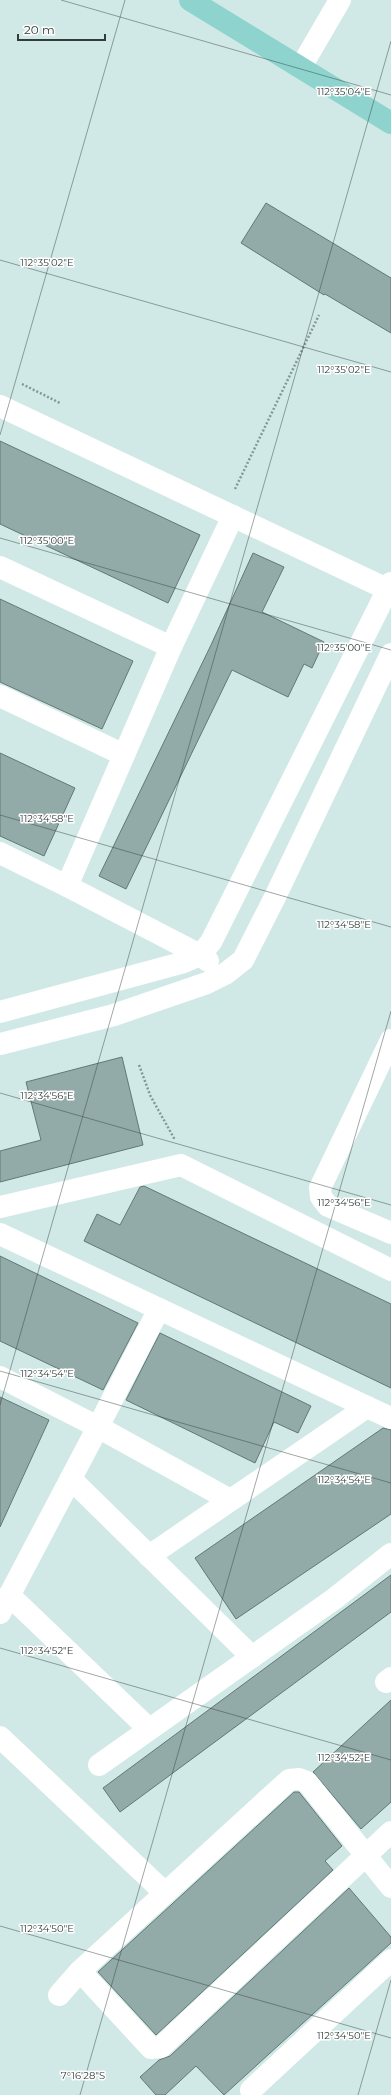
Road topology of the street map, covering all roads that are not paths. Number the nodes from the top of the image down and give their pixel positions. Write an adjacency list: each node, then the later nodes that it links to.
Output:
1 (190, 0): 3 (main road)
2 (340, 0): 3 (street)
3 (301, 67): 4 (main road)
4 (391, 123)
5 (0, 406): 6 (street)
6 (233, 516): 8 (street); 9 (street)
7 (0, 567): 9 (street)
8 (390, 588): 15 (street)
9 (171, 648): 12 (street)
10 (391, 654): 16 (street)
11 (0, 696): 12 (street)
12 (124, 755): 14 (street)
13 (0, 853): 14 (street)
14 (67, 886): 15 (street)
15 (200, 955): 16 (street); 17 (street)
16 (225, 974): 19 (street)
17 (0, 1012)
18 (391, 1040): 21 (street)
19 (0, 1044)
20 (0, 1207): 23 (street)
21 (391, 1233)
22 (0, 1234): 24 (street)
23 (391, 1270)
24 (159, 1309): 26 (street); 28 (street)
25 (0, 1378): 28 (street)
26 (367, 1407): 27 (street); 30 (street)
27 (391, 1418)
28 (98, 1428): 29 (street); 30 (street)
29 (71, 1479): 32 (street); 33 (street)
30 (230, 1500): 32 (street)
31 (391, 1554): 34 (street)
32 (149, 1556): 34 (street)
33 (5, 1604): 35 (street)
34 (252, 1656): 35 (street)
35 (149, 1729): 37 (street)
36 (0, 1737): 41 (street)
37 (98, 1765)
38 (391, 1832): 39 (street)
39 (366, 1857): 40 (street); 41 (street); 43 (street)
40 (391, 1886)
41 (165, 1893): 43 (street)
42 (391, 1960): 45 (street)
43 (80, 1971): 44 (street)
44 (59, 1995)
45 (251, 2090)

